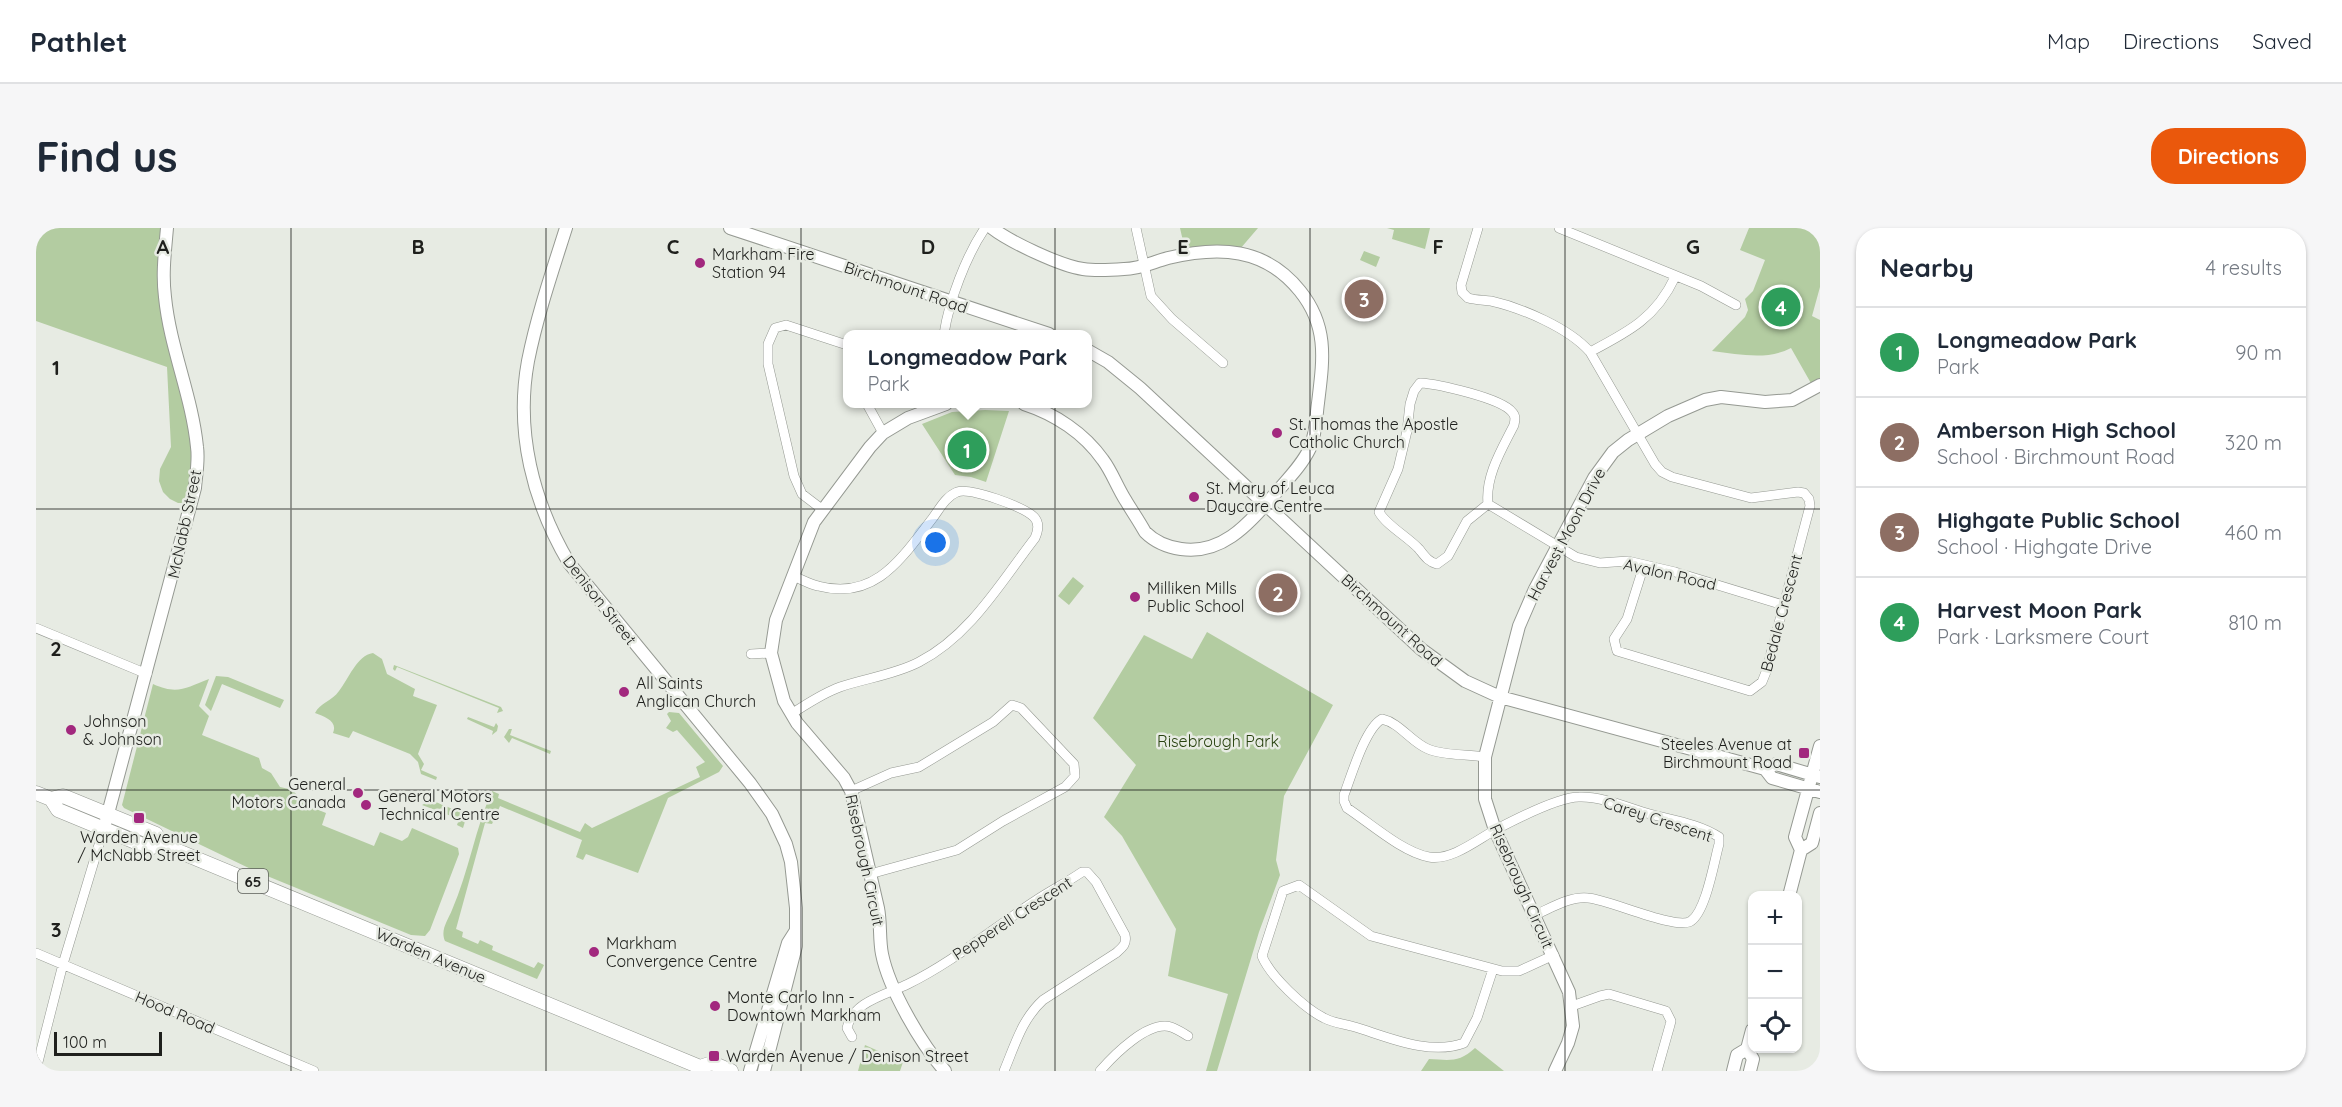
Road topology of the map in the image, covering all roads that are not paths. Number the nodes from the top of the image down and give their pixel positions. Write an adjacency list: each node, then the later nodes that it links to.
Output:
1 (167, 228): 35 (street, McNabb Street)
2 (566, 228): 53 (street, Denison Street)
3 (730, 228): 11 (street, Birchmount Road)
4 (986, 228): 11 (street)
5 (992, 228): 9 (street)
6 (1136, 228): 9 (street)
7 (1478, 228): 16 (street)
8 (1559, 228): 10 (street)
9 (1144, 267): 18 (street); 25 (street)
10 (1675, 277): 12 (street); 16 (street)
11 (952, 303): 13 (street); 14 (street, Birchmount Road)
12 (1736, 305)
13 (945, 330)
14 (1036, 330)
15 (843, 344): 27 (street)
16 (1590, 352): 24 (street)
17 (1092, 353): 25 (street, Birchmount Road)
18 (1223, 363)
19 (1820, 385): 24 (street, Harvest Moon Drive)
20 (869, 408): 23 (street)
21 (934, 408): 23 (street, Risebrough Circuit)
22 (1037, 408): 25 (street)
23 (883, 433): 27 (street, Risebrough Circuit)
24 (1638, 433): 28 (street, Harvest Moon Drive); 31 (street, Bedale Crescent)
25 (1267, 504): 36 (street, Birchmount Road)
26 (1488, 504): 26 (street); 28 (street, Avalon Road)
27 (823, 510): 30 (street, Risebrough Circuit)
28 (1559, 546): 29 (street, Avalon Road); 36 (street, Harvest Moon Drive)
29 (1644, 565): 31 (street, Avalon Road); 31 (street, Bedale Crescent)
30 (792, 576): 33 (street, Risebrough Circuit); 37 (street)
31 (1783, 605)
32 (36, 628): 35 (street)
33 (771, 653): 34 (street); 37 (street, Risebrough Circuit)
34 (751, 654)
35 (147, 674): 47 (street, McNabb Street)
36 (1500, 697): 39 (street, Risebrough Circuit); 40 (street, Birchmount Road)
37 (791, 714): 43 (street, Risebrough Circuit)
38 (1820, 746): 41 (street)
39 (1485, 757): 48 (street, Risebrough Circuit); 48 (street)
40 (1765, 769): 41 (street, Birchmount Road); 42 (street, Birchmount Road)
41 (1816, 776): 42 (street)
42 (1807, 788): 44 (street, Birchmount Road); 49 (street)
43 (851, 790): 50 (street, Risebrough Circuit); 50 (street)
44 (1820, 792)
45 (36, 793): 47 (main road, Warden Avenue / 65)
46 (1820, 813): 49 (street)
47 (106, 822): 56 (street); 64 (main road, Warden Avenue / 65)
48 (1496, 830): 52 (street, Risebrough Circuit); 52 (street, Carey Crescent)
49 (1801, 849): 51 (street)
50 (870, 874): 58 (street, Risebrough Circuit)
51 (1790, 891)
52 (1535, 915): 55 (street, Risebrough Circuit)
53 (795, 932): 68 (street, Denison Street); 69 (street, Denison Street)
54 (36, 953): 56 (street, Hood Road)
55 (1554, 955): 57 (street); 59 (street, Risebrough Circuit)
56 (63, 964): 65 (street); 66 (street, Hood Road)
57 (1493, 969): 57 (street)
58 (895, 990): 61 (street); 70 (street, Risebrough Circuit); 71 (street, Pepperell Crescent)
59 (1572, 1006): 73 (street, Risebrough Circuit); 74 (street)
60 (1188, 1036): 72 (street)
61 (852, 1037)
62 (1748, 1045): 63 (street)
63 (1747, 1049): 75 (street); 76 (street)
64 (702, 1069): 67 (main road, Warden Avenue / 65)
65 (36, 1070)
66 (314, 1071)
67 (731, 1071)
68 (750, 1071)
69 (764, 1071)
70 (945, 1071)
71 (1004, 1071)
72 (1100, 1071)
73 (1555, 1071)
74 (1657, 1071)
75 (1733, 1071)
76 (1750, 1071)

